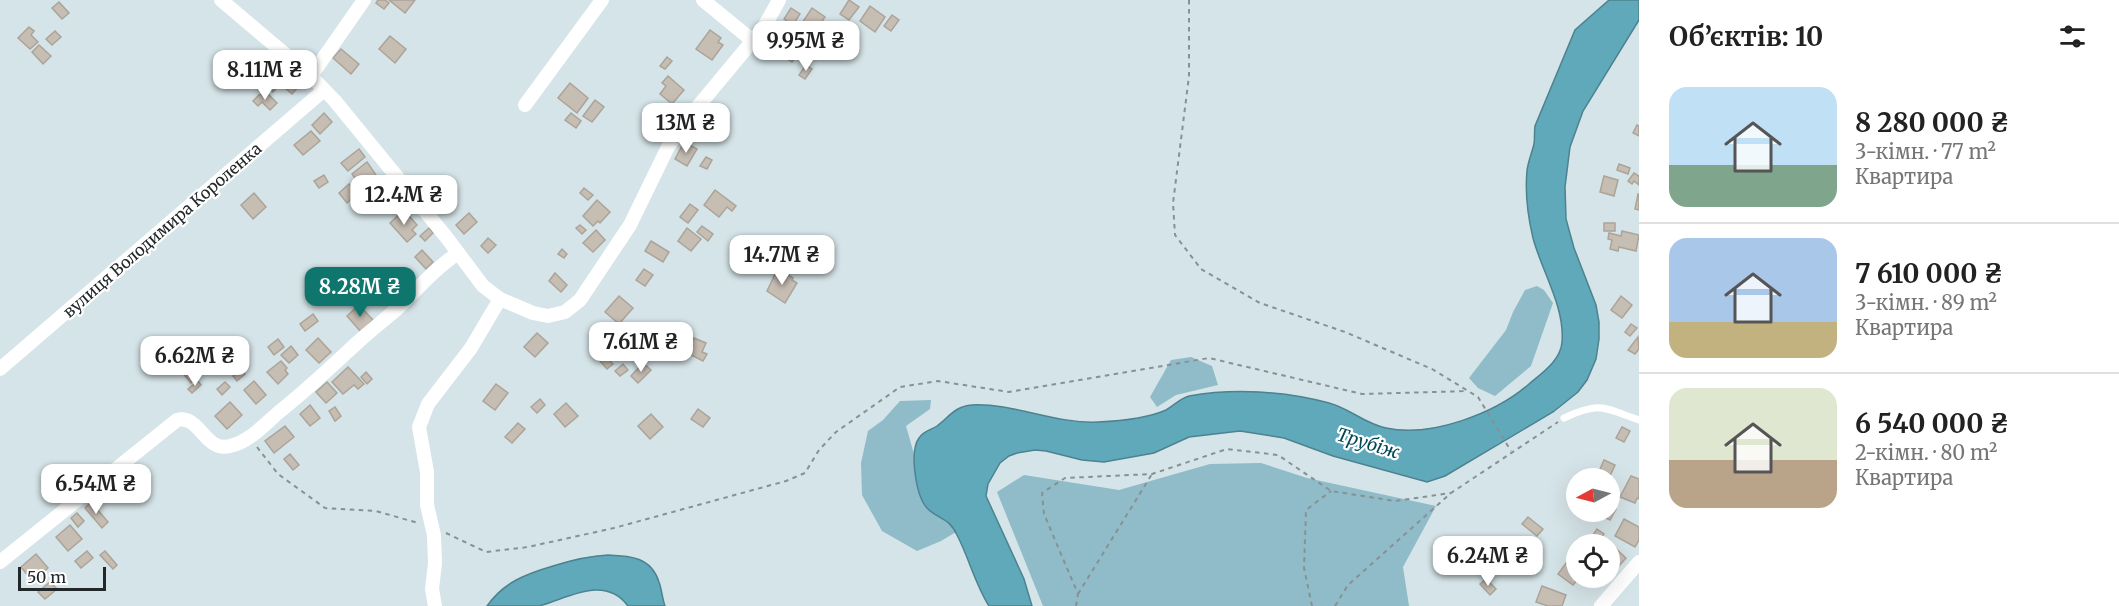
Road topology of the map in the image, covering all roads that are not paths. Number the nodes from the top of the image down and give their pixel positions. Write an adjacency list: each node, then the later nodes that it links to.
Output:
1 (221, 0): 7 (street)
2 (364, 0): 7 (street)
3 (602, 0): 9 (street)
4 (703, 0): 6 (street)
5 (779, 0): 6 (street)
6 (753, 41): 11 (street)
7 (311, 76): 8 (street)
8 (324, 90): 10 (street); 12 (street, вулиця Володимира Короленка)
9 (525, 105)
10 (458, 253): 11 (street); 15 (street)
11 (500, 298): 17 (street)
12 (0, 369)
13 (1564, 418): 14 (lane)
14 (1639, 420)
15 (0, 562)
16 (1639, 562): 18 (street)
17 (435, 606)
18 (1601, 606)

